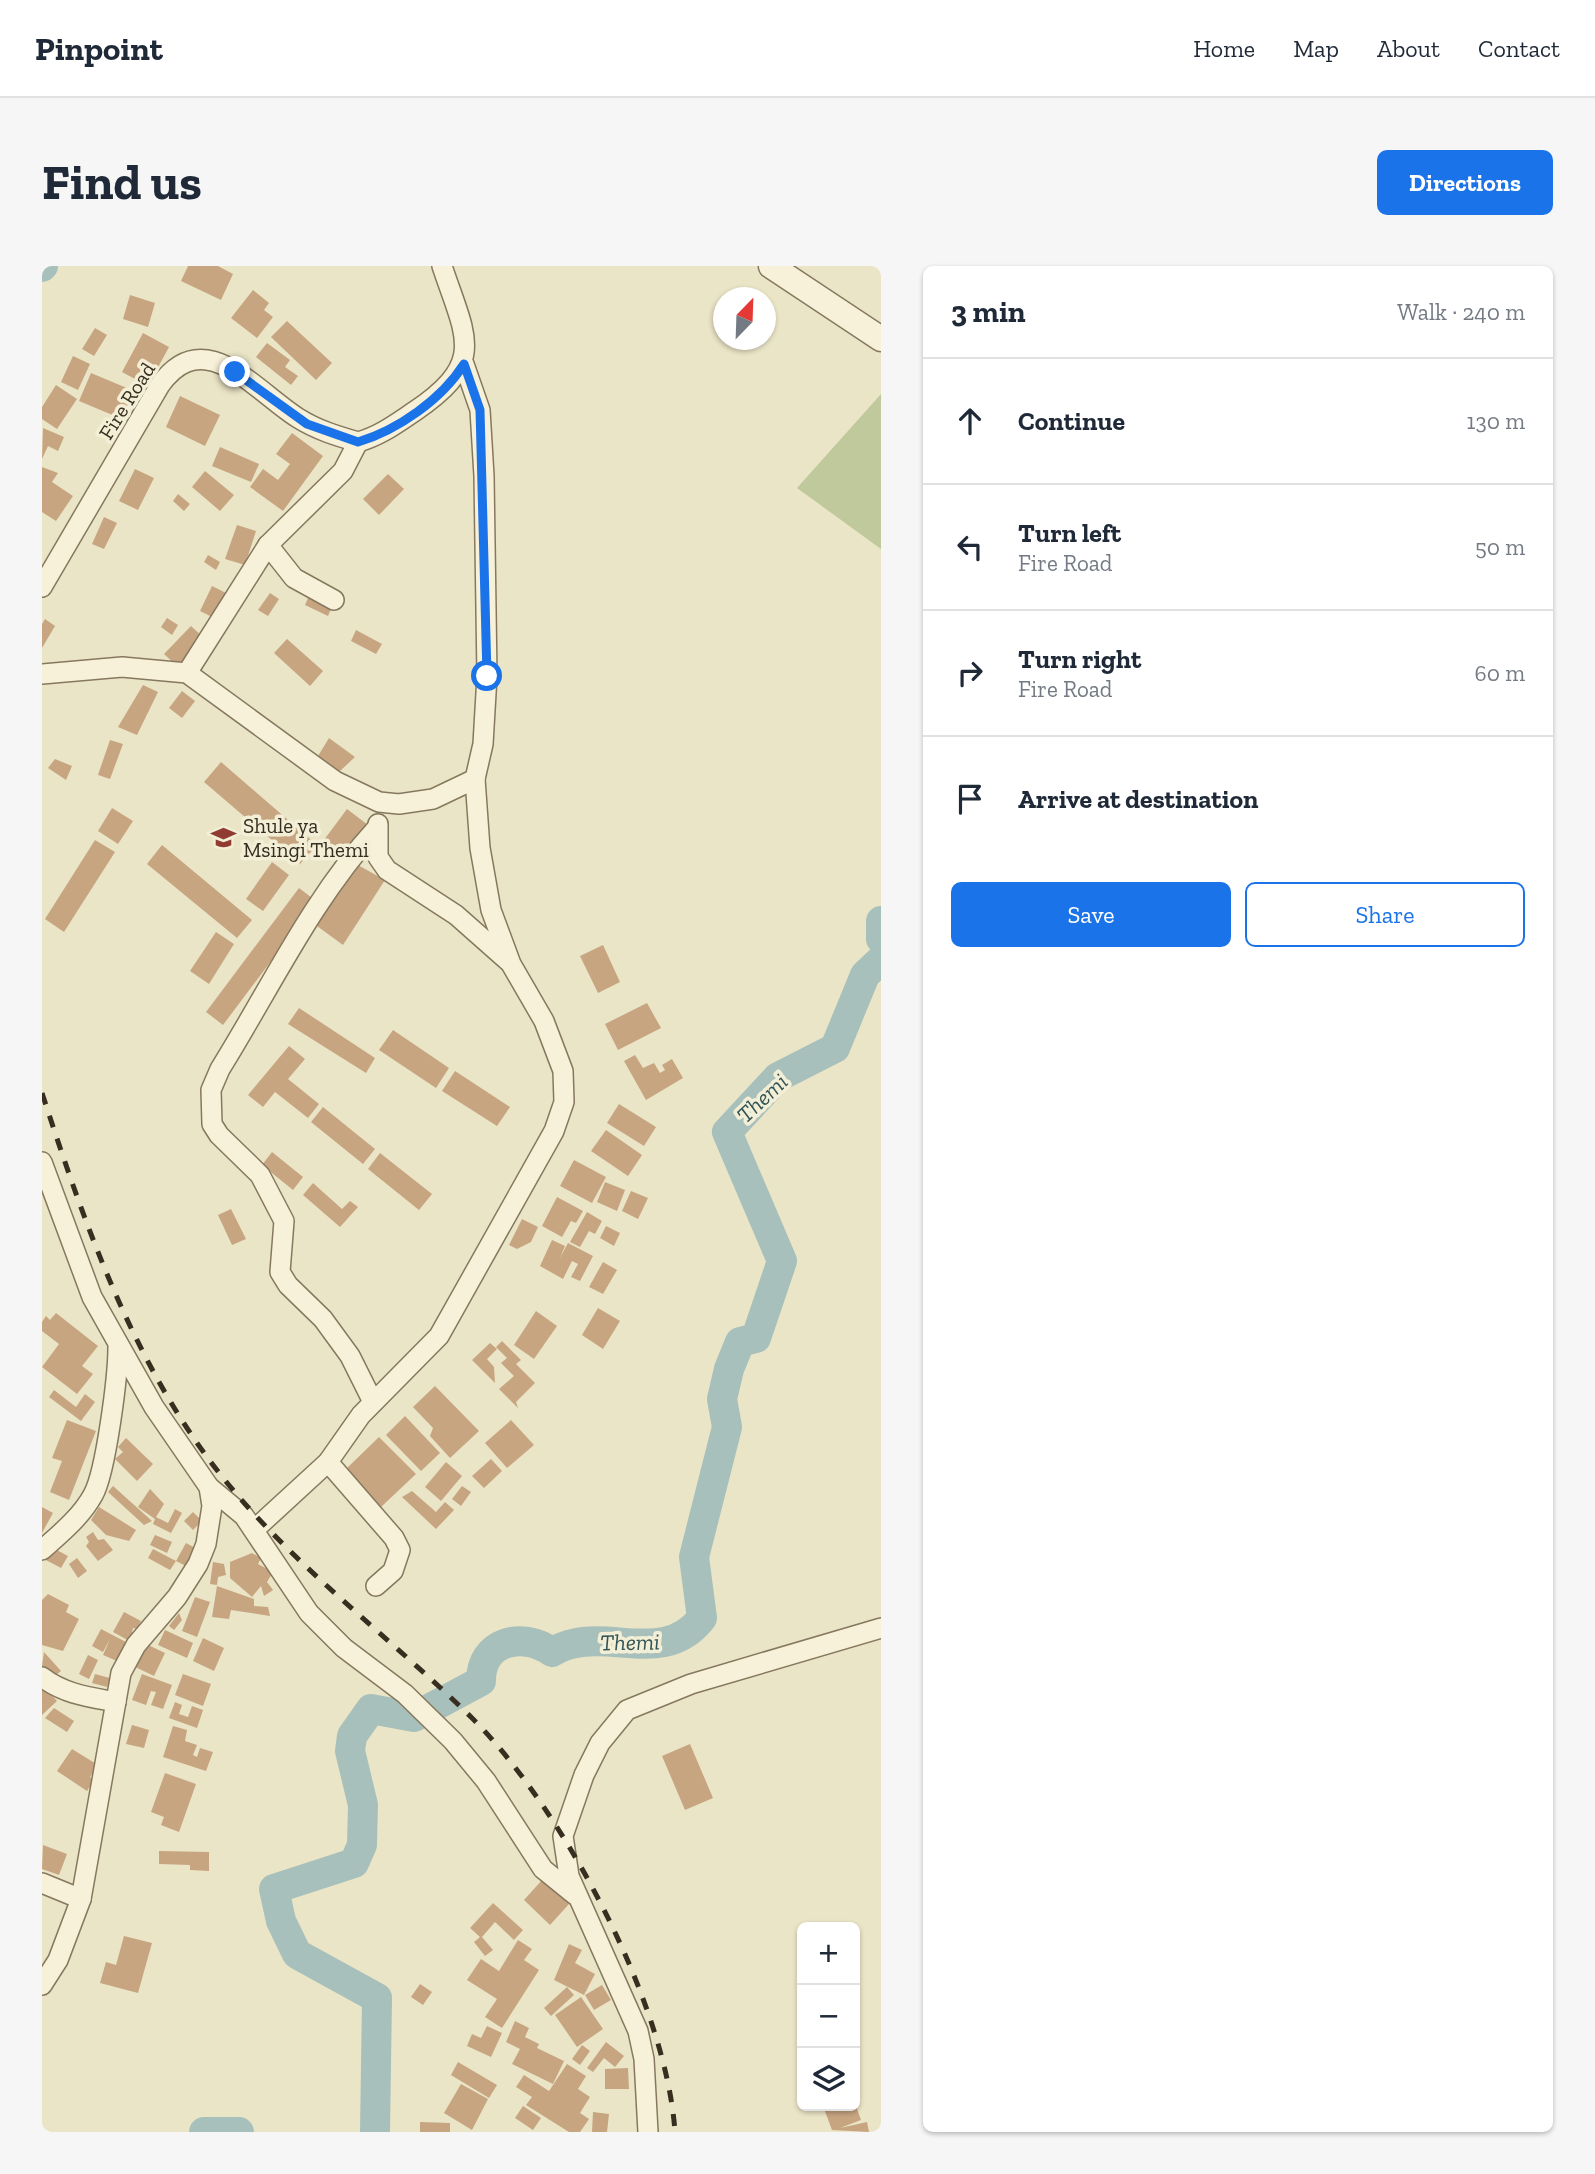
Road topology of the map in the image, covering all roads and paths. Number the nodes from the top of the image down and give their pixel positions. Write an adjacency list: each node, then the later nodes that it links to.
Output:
1 (442, 266): 4 (street)
2 (771, 266): 3 (street)
3 (881, 339)
4 (464, 364): 5 (street); 11 (street)
5 (358, 442): 6 (street); 7 (street, Fire Road)
6 (268, 545): 8 (street); 9 (street)
7 (42, 587)
8 (334, 600)
9 (187, 673): 10 (street); 12 (street)
10 (42, 674)
11 (475, 779): 12 (street); 14 (street)
12 (379, 802): 13 (street)
13 (377, 828): 14 (street); 18 (street)
14 (512, 964): 18 (street)
15 (42, 1162): 16 (street)
16 (47, 1202): 17 (street)
17 (118, 1347): 20 (street); 22 (street)
18 (373, 1402): 19 (street)
19 (328, 1462): 21 (street); 23 (street)
20 (209, 1487): 21 (street); 26 (street)
21 (254, 1530): 28 (street)
22 (42, 1550)
23 (376, 1586)
24 (881, 1628): 28 (street)
25 (42, 1677): 26 (street)
26 (116, 1702): 29 (street)
27 (42, 1883): 29 (street)
28 (578, 1898): 31 (street)
29 (81, 1899): 30 (street)
30 (42, 1985)
31 (648, 2132)

